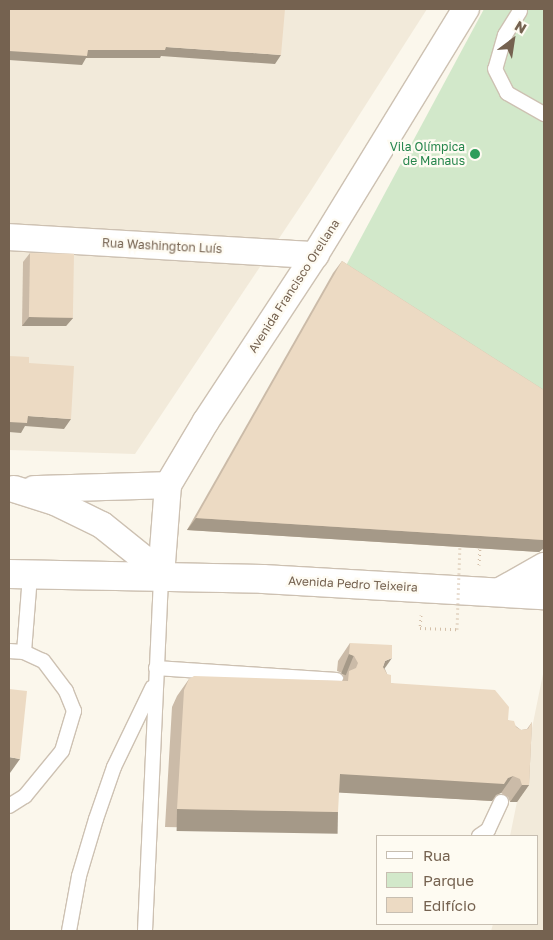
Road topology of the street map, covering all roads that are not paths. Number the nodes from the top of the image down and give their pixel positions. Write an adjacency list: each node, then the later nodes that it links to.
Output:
1 (466, 9): 5 (street, Avenida Francisco Orellana)
2 (520, 11): 3 (lane)
3 (544, 114)
4 (9, 237): 5 (street, Rua Washington Luís)
5 (316, 255): 6 (street, Avenida Francisco Orellana)
6 (168, 485): 7 (street); 10 (street, Avenida Francisco Orellana)
7 (12, 489): 10 (street)
8 (544, 567): 11 (street)
9 (19, 575): 10 (street, Avenida Pedro Teixeira); 14 (lane)
10 (161, 576): 11 (street, Avenida Pedro Teixeira); 15 (lane)
11 (488, 591): 12 (street, Avenida Pedro Teixeira)
12 (544, 596)
13 (9, 651): 14 (lane)
14 (24, 652): 19 (lane)
15 (156, 668): 16 (lane); 17 (lane)
16 (337, 680)
17 (155, 683): 21 (lane); 22 (lane)
18 (501, 802): 20 (lane)
19 (9, 806)
20 (480, 835)
21 (68, 931)
22 (145, 931)

